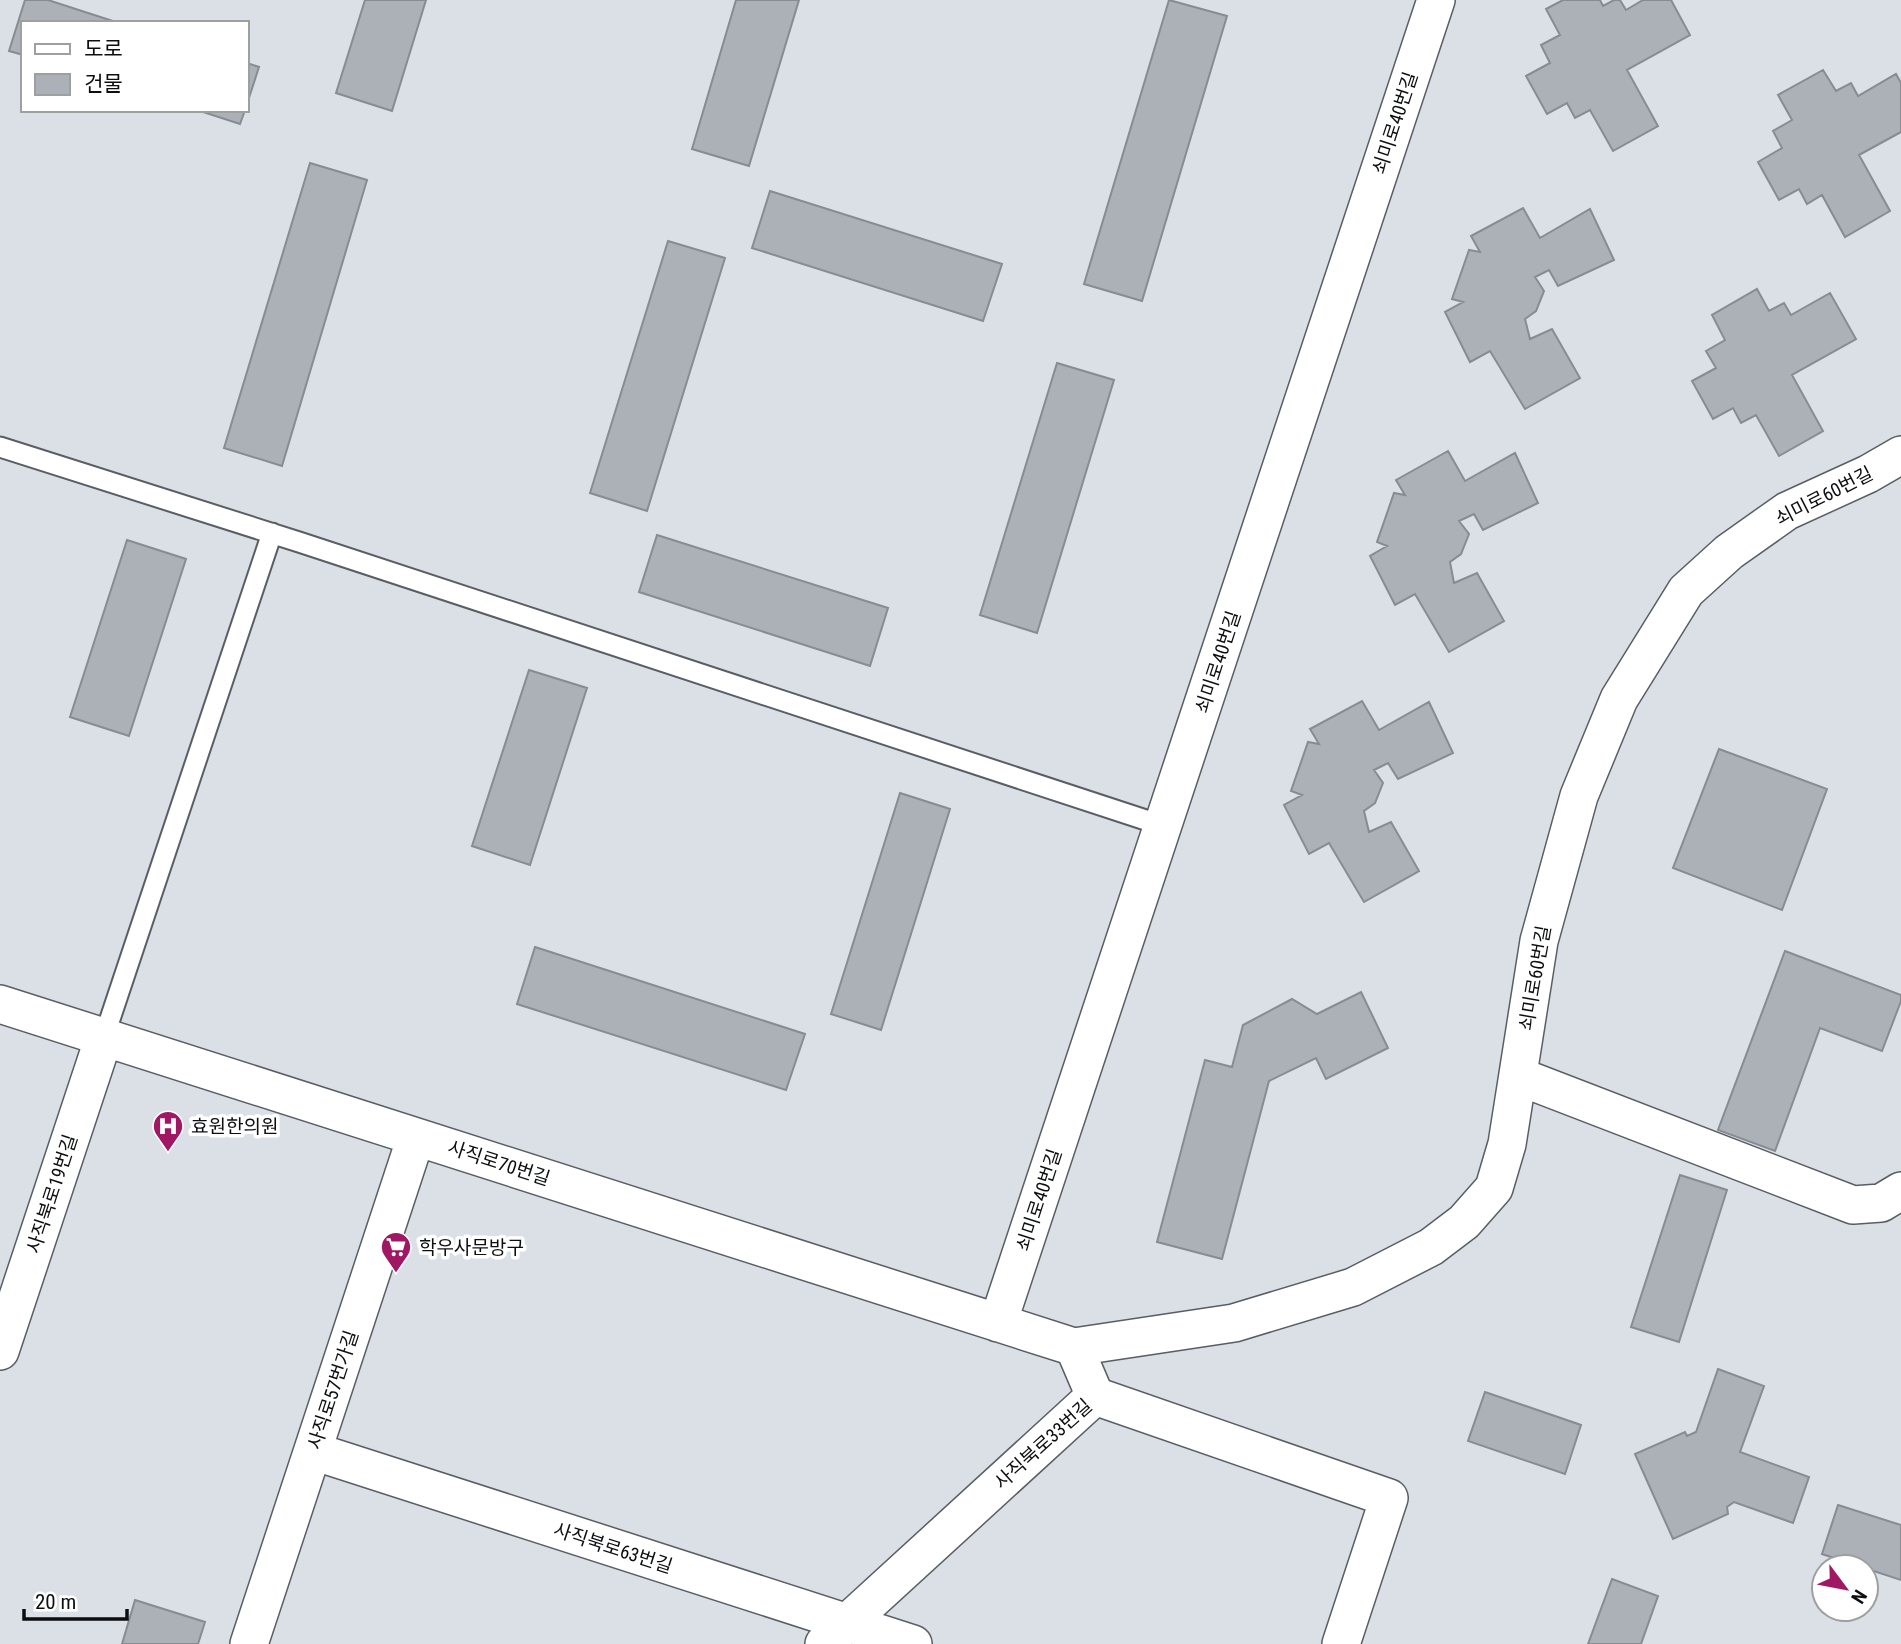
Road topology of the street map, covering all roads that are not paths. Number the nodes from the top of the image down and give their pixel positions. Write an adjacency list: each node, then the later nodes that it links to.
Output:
1 (1436, 0): 5 (street, 쇠미로40번길)
2 (0, 447): 4 (lane)
3 (1901, 456): 8 (street, 쇠미로60번길)
4 (272, 533): 5 (lane); 7 (lane)
5 (1164, 825): 11 (street, 쇠미로40번길)
6 (0, 1004): 7 (street, 사직로70번길)
7 (104, 1037): 9 (street, 사직로70번길); 13 (street, 사직북로19번길)
8 (1518, 1076): 10 (street); 12 (street, 쇠미로60번길)
9 (416, 1137): 11 (street, 사직로70번길); 15 (street, 사직로57번가길)
10 (1901, 1191)
11 (998, 1323): 12 (street, 사직로70번길)
12 (1074, 1347): 14 (street)
13 (0, 1352)
14 (1095, 1396): 16 (street, 사직북로33번길); 19 (street, 사직북로33번길)
15 (313, 1451): 16 (street, 사직북로63번길); 17 (street, 사직로57번가길)
16 (836, 1633): 18 (street, 사직북로63번길)
17 (249, 1644)
18 (913, 1644)
19 (1341, 1644)

